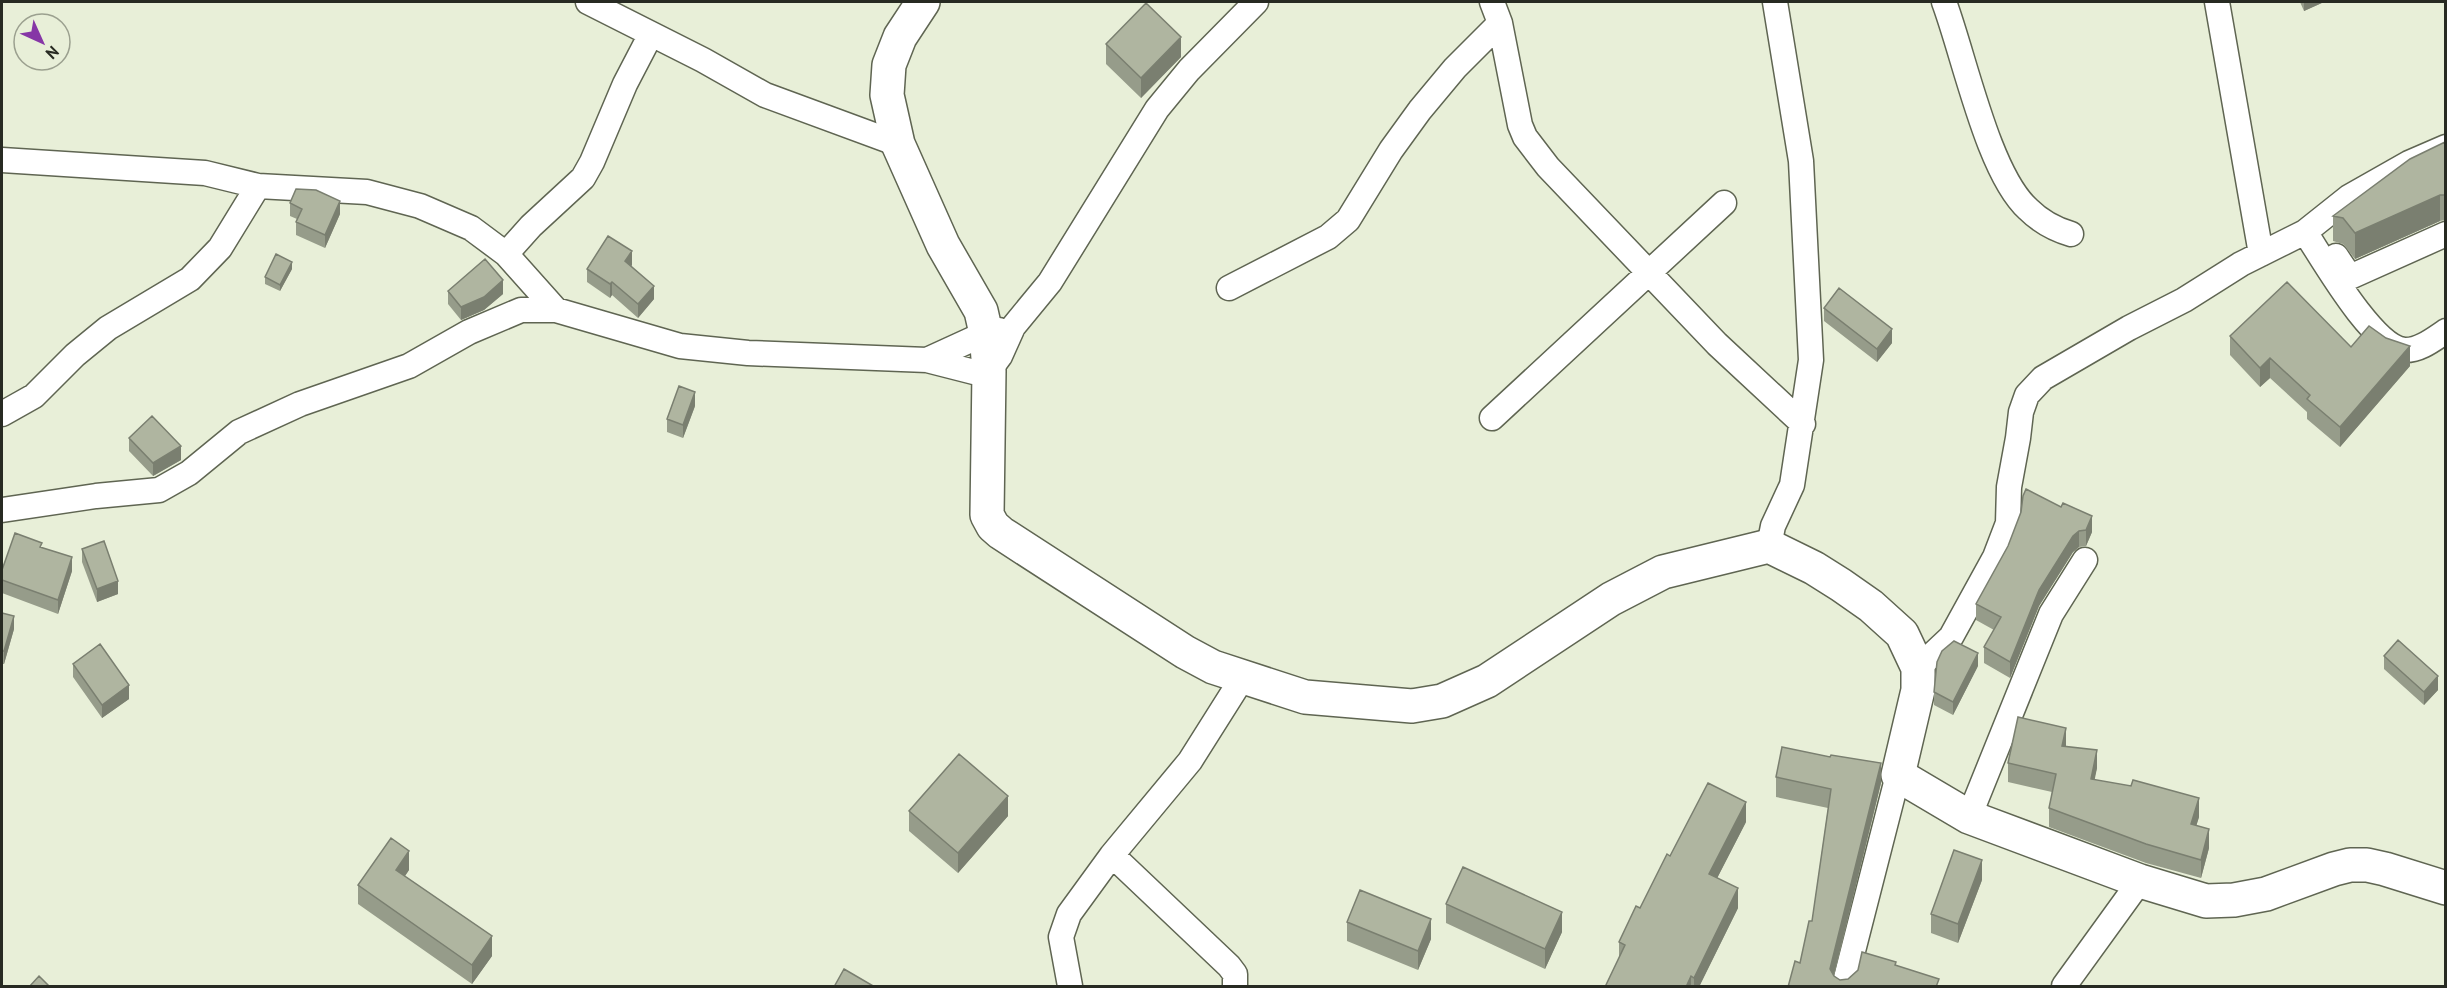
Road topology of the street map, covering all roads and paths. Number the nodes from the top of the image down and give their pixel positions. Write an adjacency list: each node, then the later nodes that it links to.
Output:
1 (588, 2): 7 (street)
2 (923, 2): 10 (street)
3 (1256, 2): 23 (street)
4 (1775, 2): 29 (street)
5 (1944, 2): 16 (street)
6 (2217, 2): 19 (street)
7 (617, 7): 9 (street)
8 (1496, 12): 20 (street); 21 (street)
9 (651, 34): 10 (street); 18 (street)
10 (898, 144): 23 (street)
11 (2443, 156): 15 (street); 15 (street)
12 (2, 160): 13 (street)
13 (258, 186): 18 (street); 27 (street)
14 (1724, 203): 20 (street)
15 (2315, 233): 17 (street); 19 (street); 24 (street)
16 (2071, 234)
17 (2445, 234)
18 (506, 254): 22 (street)
19 (2261, 254): 34 (street)
20 (1650, 273): 28 (street); 29 (street)
21 (1229, 288)
22 (556, 310): 25 (street); 30 (street)
23 (1000, 330): 25 (street); 26 (street)
24 (2445, 331)
25 (927, 360): 26 (street)
26 (989, 371): 33 (street)
27 (2, 414)
28 (1492, 418)
29 (1803, 424): 31 (street)
30 (2, 510)
31 (1769, 546): 33 (street); 34 (street)
32 (2085, 560): 36 (street)
33 (1214, 665): 37 (street)
34 (1918, 668): 35 (street)
35 (1898, 775): 36 (street); 42 (street)
36 (1969, 817): 38 (street)
37 (1112, 855): 40 (street); 41 (street)
38 (2140, 881): 39 (street); 43 (street)
39 (2445, 888)
40 (1070, 987)
41 (1235, 987)
42 (1844, 987)
43 (2064, 987)

